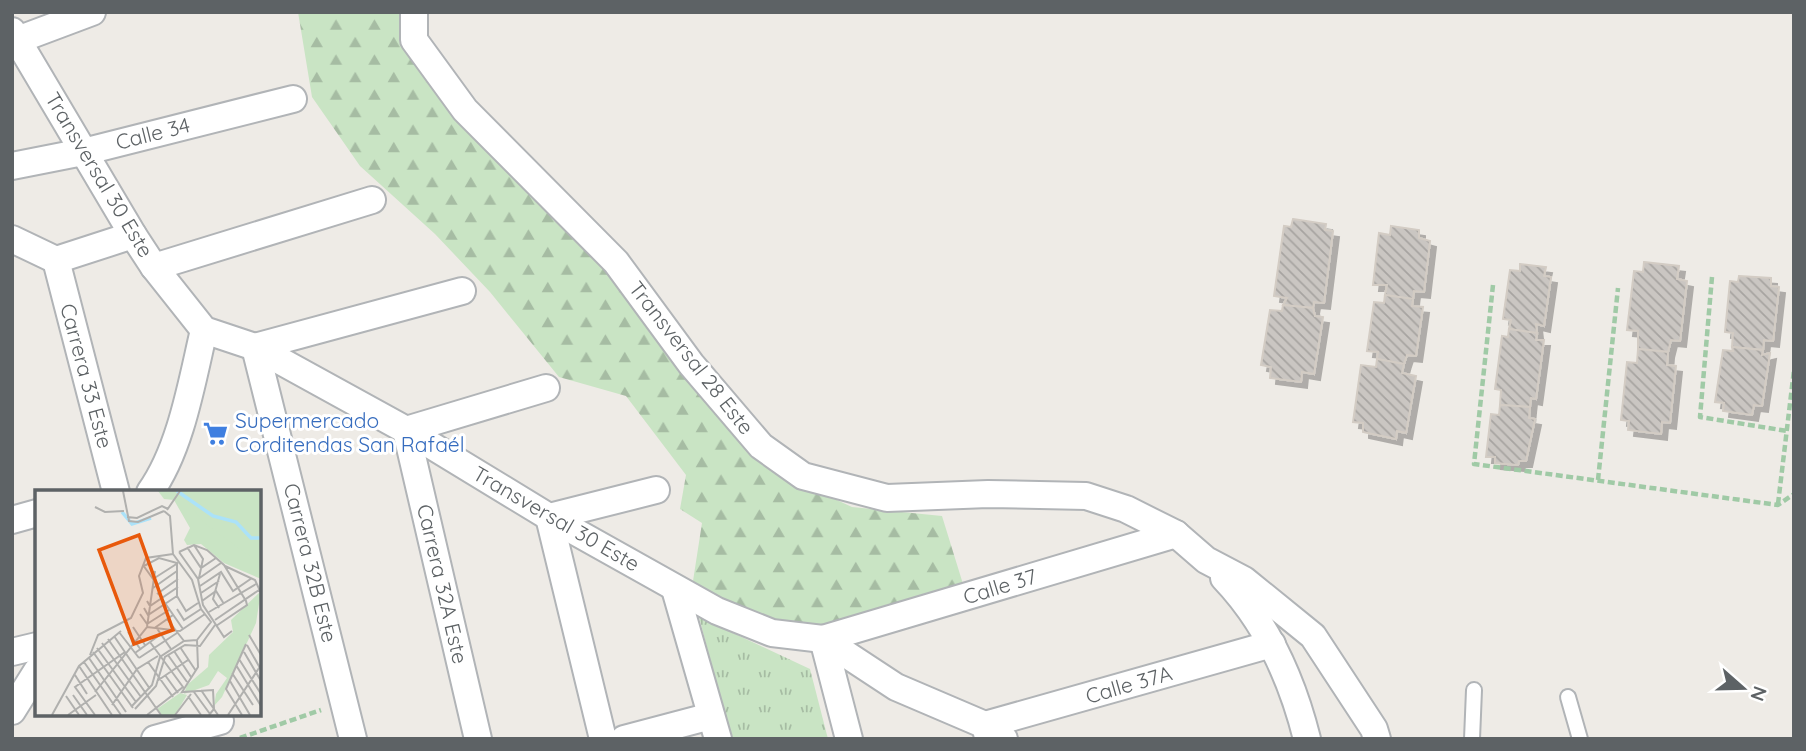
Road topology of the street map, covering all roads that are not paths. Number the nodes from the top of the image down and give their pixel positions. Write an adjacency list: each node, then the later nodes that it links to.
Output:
1 (92, 12): 3 (street)
2 (414, 12): 24 (street, Transversal 28 Este)
3 (14, 38): 5 (street, Transversal 30 Este)
4 (293, 99): 5 (street, Calle 34)
5 (83, 152): 6 (street, Calle 34); 8 (street, Transversal 30 Este)
6 (12, 166)
7 (372, 200): 11 (street)
8 (132, 235): 10 (street); 11 (street, Transversal 30 Este)
9 (12, 239): 10 (street)
10 (56, 260): 18 (street, Carrera 33 Este)
11 (154, 267): 13 (street, Transversal 30 Este)
12 (462, 291): 14 (street)
13 (204, 330): 14 (street, Transversal 30 Este); 17 (street)
14 (255, 347): 16 (street, Transversal 30 Este); 39 (street, Carrera 32B Este)
15 (546, 388): 16 (street)
16 (405, 430): 22 (street, Transversal 30 Este); 40 (street, Carrera 32A Este)
17 (157, 488): 19 (street)
18 (115, 490)
19 (136, 490)
20 (656, 490): 22 (street)
21 (35, 514): 23 (street)
22 (549, 517): 26 (street, Transversal 30 Este); 41 (street)
23 (12, 520)
24 (1177, 534): 25 (street, Transversal 28 Este); 27 (street, Calle 37)
25 (1206, 560): 28 (street); 45 (street, Transversal 28 Este)
26 (675, 589): 27 (street, Transversal 30 Este); 35 (street)
27 (823, 639): 37 (street, Transversal 30 Este); 43 (street)
28 (1272, 644): 37 (street, Calle 37A); 44 (street)
29 (35, 646): 30 (street)
30 (12, 652)
31 (35, 674): 34 (street)
32 (1474, 690): 46 (lane)
33 (1568, 698): 47 (lane)
34 (12, 711)
35 (715, 727): 42 (street)
36 (225, 728): 38 (street)
37 (993, 734)
38 (155, 739)
39 (353, 739)
40 (478, 739)
41 (603, 739)
42 (624, 739)
43 (849, 739)
44 (1307, 739)
45 (1377, 739)
46 (1472, 739)
47 (1580, 739)

